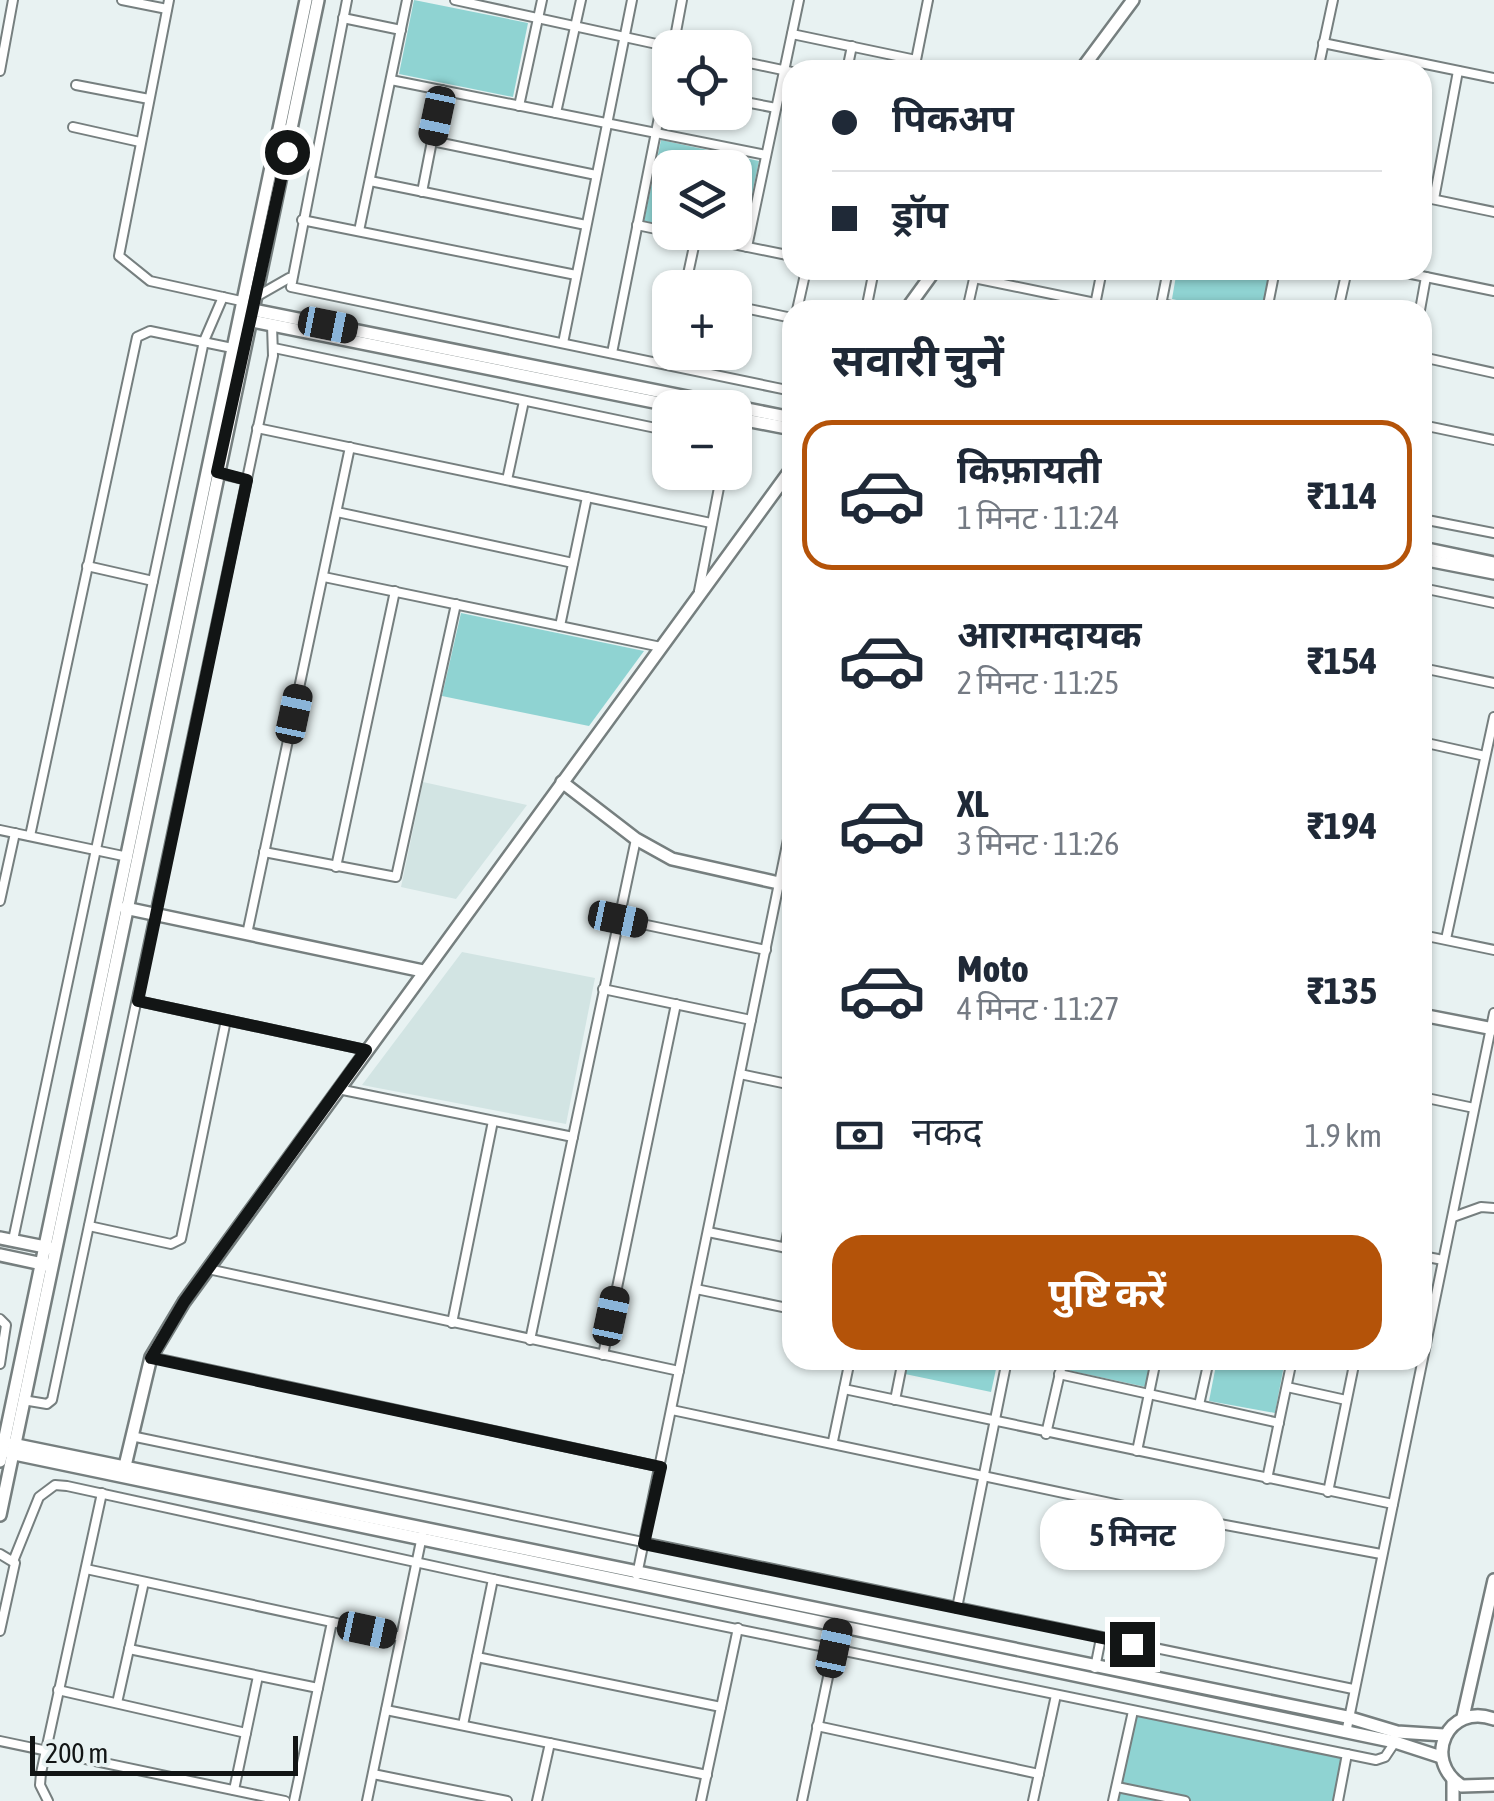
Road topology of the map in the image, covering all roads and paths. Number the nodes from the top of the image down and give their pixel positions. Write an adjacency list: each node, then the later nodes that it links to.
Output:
1 (13, 0): 23 (street)
2 (122, 0): 16 (street)
3 (306, 0): 78 (street)
4 (318, 0): 78 (street)
5 (347, 0): 17 (street)
6 (407, 0): 20 (street)
7 (454, 0): 18 (street)
8 (542, 0): 18 (street)
9 (580, 0): 19 (street)
10 (632, 0): 24 (street)
11 (682, 0): 21 (street)
12 (799, 0): 22 (street)
13 (927, 0): 32 (street)
14 (1333, 0): 26 (street)
15 (1129, 1): 33 (street)
16 (168, 4): 46 (street)
17 (343, 18): 20 (street); 63 (street)
18 (538, 18): 19 (street); 48 (street)
19 (575, 26): 24 (street); 50 (street)
20 (401, 30): 42 (street)
21 (677, 30)
22 (792, 34): 27 (street); 29 (street)
23 (3, 36): 39 (street)
24 (624, 36): 25 (street); 51 (street)
25 (652, 42)
26 (1323, 43): 28 (street); 34 (street)
27 (852, 46): 30 (street); 31 (street)
28 (1390, 58): 35 (street)
29 (789, 60)
30 (849, 60)
31 (898, 60)
32 (916, 60)
33 (1088, 60)
34 (1320, 60)
35 (1400, 60)
36 (752, 64): 38 (street)
37 (1432, 66): 40 (street)
38 (782, 70)
39 (0, 71)
40 (1458, 71): 41 (street); 61 (street)
41 (1494, 78)
42 (390, 80): 44 (street); 59 (street)
43 (76, 84): 46 (street)
44 (442, 90): 48 (street); 55 (street)
45 (782, 90): 49 (street)
46 (149, 99): 56 (street)
47 (752, 103): 49 (street)
48 (520, 106): 50 (street)
49 (776, 108): 57 (street)
50 (556, 113): 51 (street)
51 (607, 124): 54 (street); 58 (street)
52 (73, 127): 56 (street)
53 (657, 130): 54 (street)
54 (656, 133): 57 (street); 66 (street)
55 (432, 141): 58 (street); 60 (street)
56 (140, 142): 76 (street)
57 (766, 156): 64 (street)
58 (596, 175): 65 (street)
59 (370, 181): 60 (street); 68 (street)
60 (422, 192): 65 (street)
61 (1434, 199): 62 (street)
62 (1494, 212)
63 (302, 220): 68 (street); 72 (street)
64 (752, 223)
65 (586, 225): 71 (street)
66 (637, 225): 67 (street); 86 (street)
67 (652, 228)
68 (359, 231): 71 (street)
69 (752, 248): 70 (street)
70 (782, 254)
71 (576, 274): 83 (street)
72 (289, 278): 78 (street); 83 (street)
73 (1432, 278): 75 (street)
74 (997, 280): 77 (street)
75 (1494, 291)
76 (223, 298): 78 (street); 82 (street)
77 (1069, 300)
78 (245, 309): 81 (street); 84 (street); 92 (street)
79 (752, 310): 80 (street)
80 (782, 316)
81 (272, 326): 85 (street); 94 (street)
82 (204, 341): 84 (street); 118 (street); 121 (street)
83 (562, 343): 86 (street)
84 (237, 348): 104 (street); 141 (street)
85 (274, 348): 93 (street); 100 (street)
86 (612, 353): 88 (street)
87 (1432, 359): 90 (street)
88 (652, 361)
89 (695, 370): 91 (street)
90 (1494, 373)
91 (782, 390)
92 (652, 394)
93 (524, 401): 101 (street); 106 (street)
94 (652, 402)
95 (752, 415): 97 (street)
96 (752, 415): 98 (street)
97 (782, 417)
98 (782, 426)
99 (1432, 427): 102 (street)
100 (258, 428): 103 (street); 105 (street)
101 (652, 428)
102 (1494, 440)
103 (350, 447): 106 (street); 110 (street)
104 (217, 472): 105 (street); 141 (street)
105 (247, 480): 147 (street)
106 (507, 480): 109 (street)
107 (782, 482): 124 (street)
108 (718, 490): 112 (street)
109 (587, 497): 112 (street); 116 (street)
110 (337, 512): 116 (street); 120 (street)
111 (1432, 521): 113 (street)
112 (711, 523): 124 (street)
113 (1494, 533)
114 (1432, 550): 117 (street)
115 (1432, 560): 119 (street)
116 (574, 563): 127 (street)
117 (1494, 563)
118 (88, 566): 121 (street); 137 (street)
119 (1494, 573)
120 (324, 576): 123 (street); 140 (street)
121 (153, 580): 139 (street)
122 (1432, 590): 125 (street)
123 (395, 592): 126 (street); 142 (street)
124 (698, 598): 128 (street)
125 (1494, 603)
126 (456, 604): 127 (street); 142 (street)
127 (560, 626): 128 (street)
128 (661, 647): 134 (street)
129 (1432, 670): 130 (street)
130 (1494, 683)
131 (1494, 717): 133 (street)
132 (1432, 745): 133 (street)
133 (1486, 756): 151 (street)
134 (562, 782): 138 (street); 154 (street)
135 (0, 830): 136 (street)
136 (15, 833): 137 (street); 145 (street)
137 (30, 836): 139 (street)
138 (636, 839): 143 (street); 148 (street)
139 (95, 849): 141 (street); 175 (street)
140 (264, 852): 142 (street); 149 (street)
141 (131, 858): 146 (street); 177 (street)
142 (336, 868)
143 (782, 883)
144 (782, 897): 152 (street)
145 (0, 901)
146 (126, 908): 147 (street); 177 (street)
147 (157, 915): 149 (street); 156 (street)
148 (618, 919): 152 (street); 155 (street)
149 (247, 934): 154 (street)
150 (1432, 936): 151 (street)
151 (1446, 940): 153 (street)
152 (766, 950): 161 (street)
153 (1494, 950)
154 (423, 971): 163 (street)
155 (603, 990): 157 (street); 170 (street)
156 (138, 1001): 160 (street); 173 (street)
157 (676, 1004): 161 (street); 191 (street)
158 (1494, 1012): 162 (street)
159 (1432, 1017): 162 (street)
160 (226, 1020): 163 (street); 173 (street)
161 (751, 1020): 164 (street)
162 (1492, 1029): 168 (street)
163 (366, 1050): 166 (street)
164 (740, 1074): 165 (street); 174 (street)
165 (782, 1083)
166 (338, 1089): 169 (street); 182 (street)
167 (1432, 1099): 168 (street)
168 (1474, 1108): 172 (street)
169 (493, 1120): 170 (street); 188 (street)
170 (573, 1137): 190 (street)
171 (1494, 1208): 172 (street)
172 (1453, 1217): 180 (street)
173 (89, 1226): 208 (street)
174 (708, 1232): 176 (street); 183 (street)
175 (6, 1239): 177 (street)
176 (782, 1247)
177 (49, 1248): 181 (street)
178 (0, 1256): 181 (street)
179 (1432, 1258): 180 (street)
180 (1443, 1260): 186 (street)
181 (46, 1265): 208 (street); 218 (street)
182 (208, 1269): 188 (street); 192 (street)
183 (696, 1290): 184 (street); 194 (street)
184 (782, 1308)
185 (1432, 1311): 186 (street)
186 (1435, 1311): 189 (street)
187 (0, 1319): 193 (street)
188 (452, 1322): 190 (street)
189 (1432, 1324)
190 (530, 1340): 191 (street)
191 (603, 1355): 194 (street)
192 (151, 1358): 216 (street); 222 (street)
193 (0, 1364)
194 (679, 1370): 212 (street)
195 (848, 1370): 206 (street)
196 (901, 1370): 209 (street)
197 (1006, 1370): 213 (street)
198 (1060, 1370): 204 (street)
199 (1154, 1370): 207 (street)
200 (1208, 1370): 211 (street)
201 (1290, 1370): 205 (street)
202 (1353, 1370): 210 (street)
203 (1422, 1370): 228 (street)
204 (1059, 1374): 207 (street); 215 (street)
205 (1286, 1388): 210 (street); 214 (street)
206 (844, 1389): 209 (street); 217 (street)
207 (1149, 1394): 211 (street); 220 (street)
208 (23, 1400): 219 (street)
209 (895, 1400): 213 (street)
210 (1346, 1400): 226 (street)
211 (1199, 1405): 214 (street)
212 (672, 1410): 217 (street); 222 (street)
213 (996, 1420): 215 (street); 224 (street)
214 (1279, 1423): 225 (street)
215 (1046, 1434): 220 (street)
216 (131, 1436): 223 (street); 231 (street)
217 (834, 1441): 224 (street)
218 (3, 1446): 219 (street); 221 (street)
219 (15, 1450): 223 (street); 229 (street)
220 (1137, 1451): 225 (street)
221 (0, 1460)
222 (661, 1467): 231 (street)
223 (123, 1472): 230 (street)
224 (986, 1475): 233 (street); 241 (street)
225 (1266, 1479): 226 (street)
226 (1328, 1492): 228 (street)
227 (102, 1493): 234 (street); 235 (street); 236 (street)
228 (1392, 1504): 233 (street)
229 (0, 1515)
230 (423, 1534): 235 (street); 238 (street)
231 (644, 1544): 238 (street); 241 (street)
232 (0, 1554): 234 (street)
233 (1381, 1554): 254 (street)
234 (14, 1559): 245 (street)
235 (417, 1562): 237 (street); 246 (street)
236 (86, 1569): 240 (street); 255 (street)
237 (493, 1579): 244 (street); 250 (street)
238 (636, 1579): 242 (street)
239 (1494, 1580): 261 (street)
240 (144, 1582): 243 (street); 249 (street)
241 (957, 1608): 247 (street)
242 (840, 1621): 248 (street); 251 (street); 267 (street)
243 (332, 1622): 246 (street); 253 (street)
244 (738, 1628): 248 (street); 258 (street)
245 (0, 1631)
246 (402, 1637): 259 (street)
247 (1101, 1638): 251 (street); 254 (street)
248 (834, 1648): 256 (street); 265 (street)
249 (129, 1649): 252 (street); 257 (street)
250 (477, 1657): 258 (street); 264 (street)
251 (1096, 1668): 262 (street)
252 (258, 1676): 253 (street); 266 (street)
253 (318, 1688): 285 (street)
254 (1354, 1689): 262 (street)
255 (58, 1690): 257 (street); 272 (street)
256 (1056, 1695): 260 (street); 276 (street)
257 (117, 1703): 266 (street)
258 (721, 1706): 277 (street)
259 (386, 1710): 264 (street); 275 (street)
260 (1133, 1710): 273 (street); 279 (street)
261 (1464, 1717): 263 (street); 268 (street)
262 (1347, 1718): 267 (street); 268 (street)
263 (1494, 1718)
264 (463, 1725): 271 (street)
265 (817, 1726): 276 (street); 291 (street)
266 (246, 1733): 281 (street)
267 (1346, 1733): 270 (street)
268 (1444, 1735): 274 (street)
269 (0, 1741): 272 (street)
270 (1395, 1742): 273 (street); 274 (street)
271 (550, 1743): 277 (street); 289 (street)
272 (46, 1750): 281 (street); 283 (street)
273 (1347, 1754): 295 (street)
274 (1441, 1757): 278 (street)
275 (373, 1774): 280 (street); 286 (street)
276 (1039, 1774): 292 (street)
277 (707, 1776): 290 (street)
278 (1453, 1780): 282 (street); 296 (street)
279 (1116, 1787): 293 (street); 294 (street)
280 (448, 1789): 287 (street); 288 (street)
281 (234, 1790): 284 (street)
282 (1485, 1791)
283 (48, 1801)
284 (285, 1801)
285 (294, 1801)
286 (367, 1801)
287 (445, 1801)
288 (507, 1801)
289 (537, 1801)
290 (702, 1801)
291 (802, 1801)
292 (1033, 1801)
293 (1114, 1801)
294 (1185, 1801)
295 (1338, 1801)
296 (1453, 1801)

